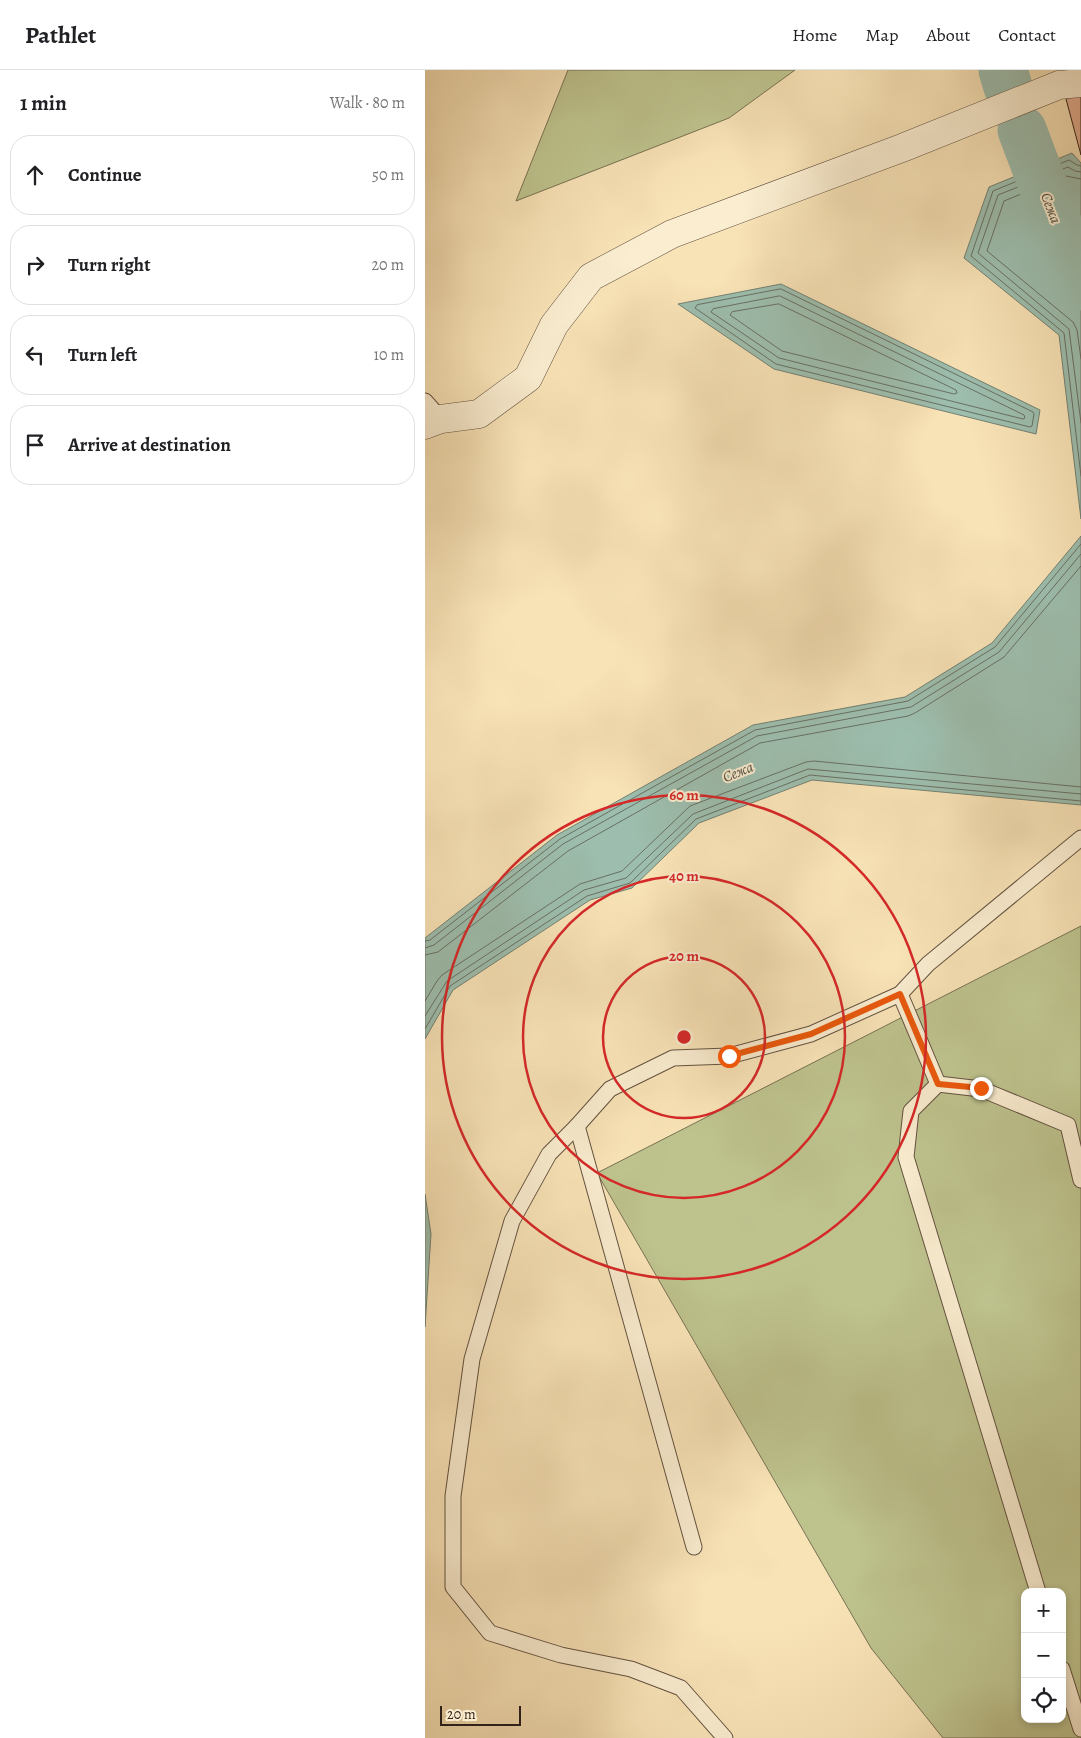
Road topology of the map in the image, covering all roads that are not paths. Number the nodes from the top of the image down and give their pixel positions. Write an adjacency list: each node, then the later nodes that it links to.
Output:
1 (1081, 83): 2 (street)
2 (430, 415)
3 (1081, 838): 4 (lane)
4 (900, 994): 5 (lane); 6 (lane)
5 (938, 1084): 7 (lane); 9 (lane)
6 (577, 1126): 8 (lane); 12 (lane)
7 (1081, 1180)
8 (694, 1547)
9 (1037, 1588)
10 (1065, 1678): 11 (lane)
11 (1081, 1730)
12 (725, 1738)

